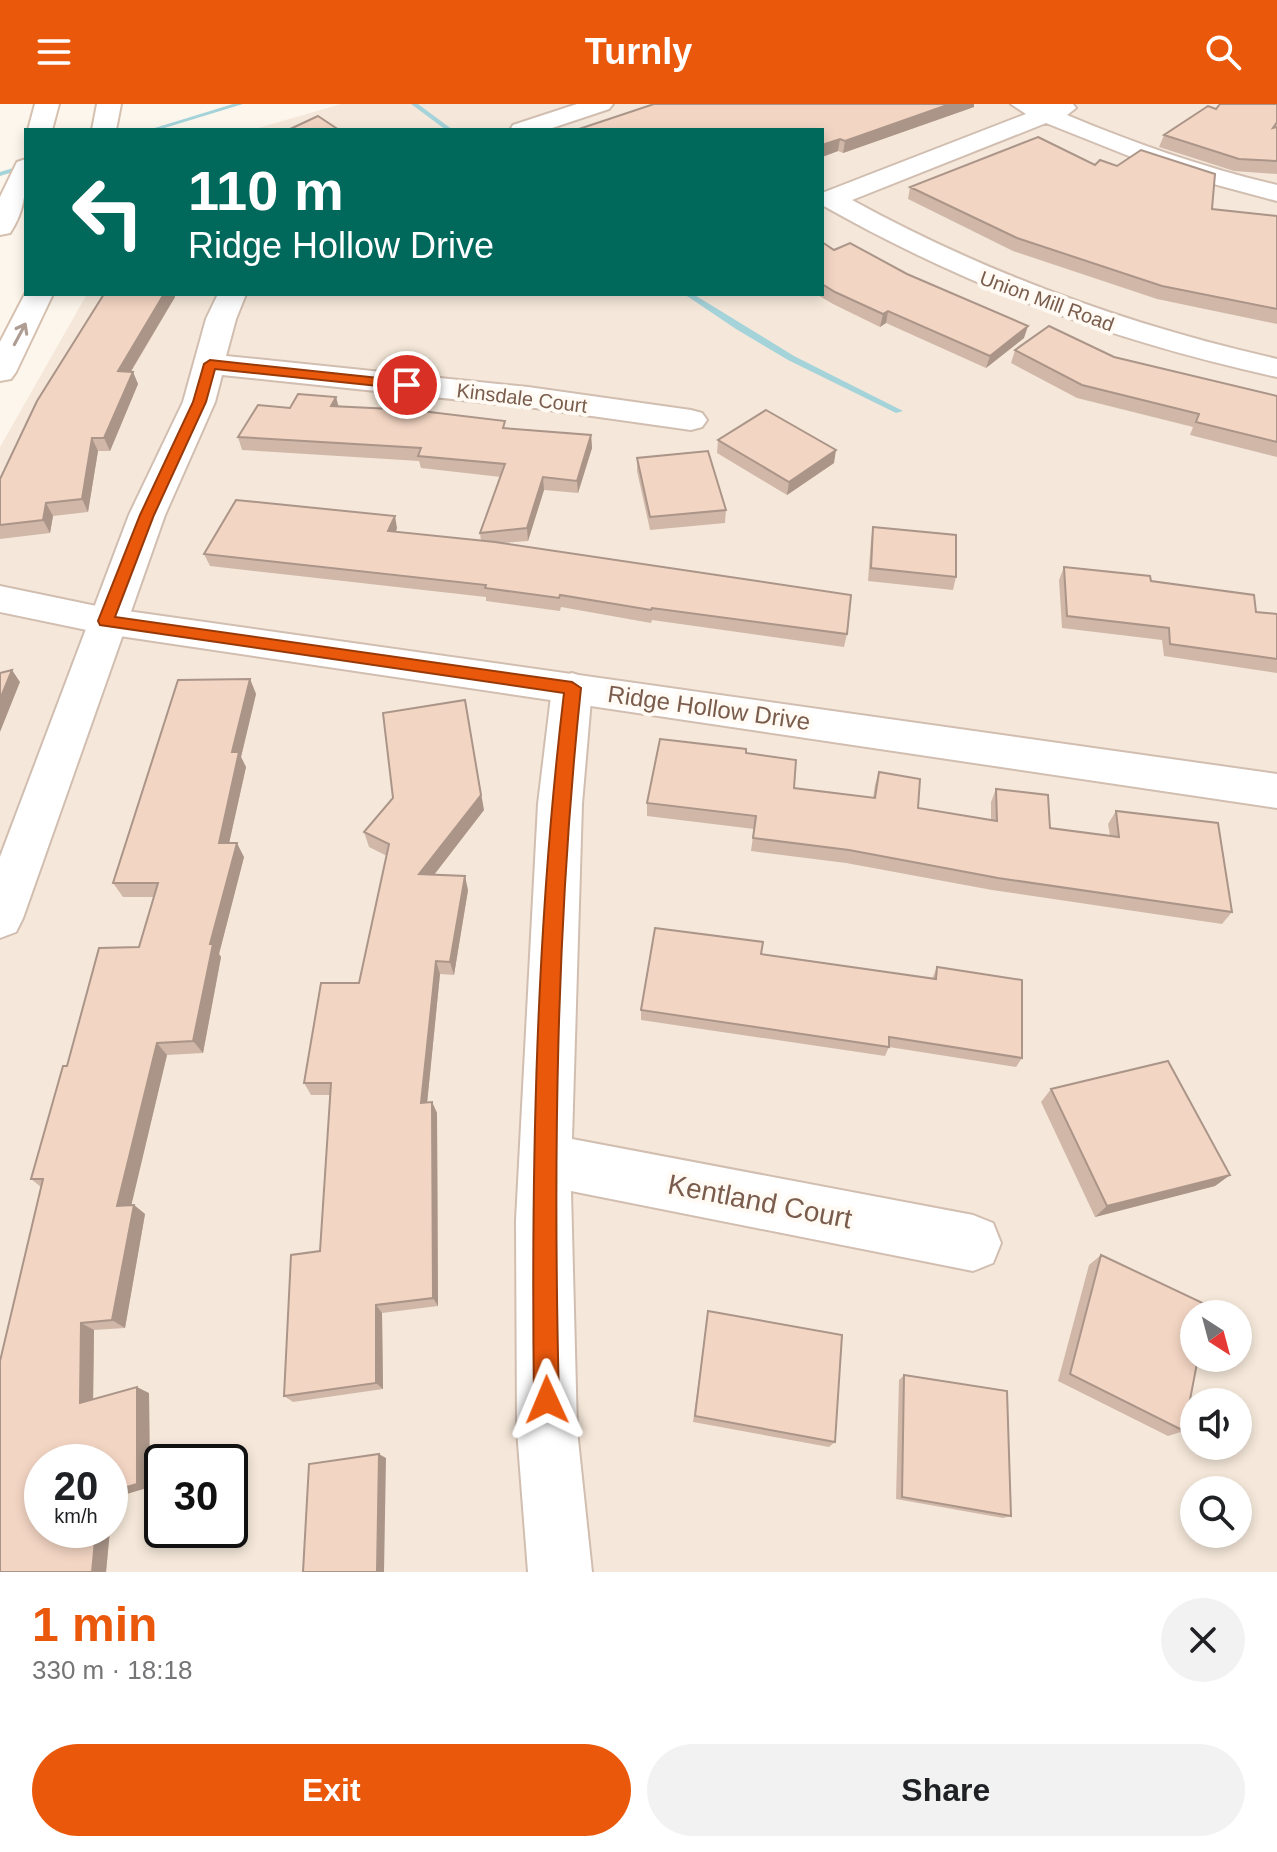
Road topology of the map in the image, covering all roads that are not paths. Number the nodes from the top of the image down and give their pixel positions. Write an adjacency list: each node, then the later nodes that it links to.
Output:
1 (47, 104): 6 (street)
2 (601, 104): 7 (street)
3 (1023, 104): 5 (street)
4 (1074, 104): 5 (street)
5 (1047, 115): 9 (street); 14 (street, Union Mill Road)
6 (41, 128)
7 (528, 128)
8 (24, 172): 10 (street)
9 (1277, 193)
10 (3, 222)
11 (38, 296): 15 (street, one-way to 11)
12 (231, 296): 13 (street)
13 (210, 364): 16 (street, Kinsdale Court); 18 (street)
14 (1277, 368)
15 (0, 372)
16 (691, 420)
17 (0, 599): 18 (street, Ridge Hollow Drive)
18 (106, 621): 19 (street, Ridge Hollow Drive); 21 (street)
19 (572, 688): 20 (street, Ridge Hollow Drive); 22 (street)
20 (1277, 791)
21 (0, 918)
22 (546, 1160): 23 (street, Kentland Court); 24 (street)
23 (973, 1243)
24 (560, 1572)

